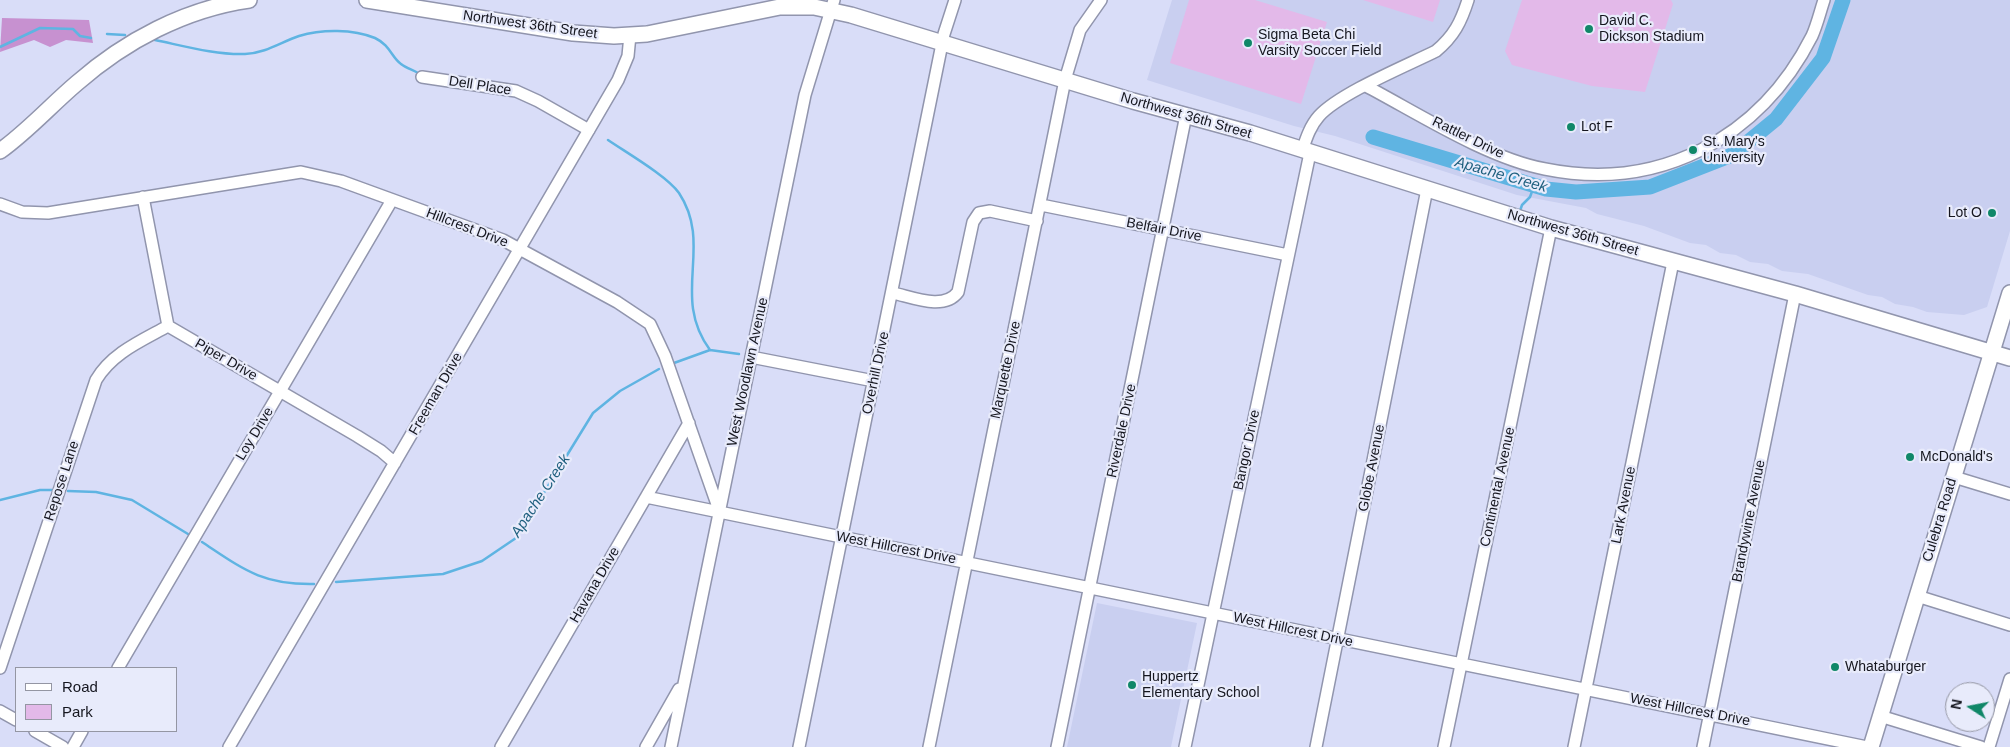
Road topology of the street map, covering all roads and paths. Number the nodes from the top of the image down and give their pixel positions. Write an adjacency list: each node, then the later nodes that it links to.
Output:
1 (249, 0): 15 (main road)
2 (366, 0): 8 (main road, Northwest 36th Street)
3 (955, 0): 9 (street, Overhill Drive)
4 (1101, 0): 11 (street, Marquette Drive)
5 (1468, 0): 12 (street, Bangor Drive)
6 (1824, 0): 12 (street, Rattler Drive)
7 (832, 5): 8 (main road, Northwest 36th Street); 9 (main road, Northwest 36th Street); 33 (street, West Woodlawn Avenue)
8 (630, 35): 14 (street, Freeman Drive)
9 (943, 43): 11 (main road, Northwest 36th Street); 28 (street, Overhill Drive)
10 (422, 78): 14 (street, Dell Place)
11 (1064, 80): 13 (main road, Northwest 36th Street); 21 (street, Marquette Drive)
12 (1366, 86): 16 (street, Bangor Drive)
13 (1186, 115): 16 (main road, Northwest 36th Street); 24 (street, Riverdale Drive)
14 (589, 130): 25 (street, Freeman Drive)
15 (0, 151)
16 (1306, 152): 17 (main road, Northwest 36th Street); 26 (street, Bangor Drive)
17 (1427, 190): 23 (main road, Northwest 36th Street); 49 (street, Globe Avenue)
18 (143, 197): 19 (street, Hillcrest Drive); 20 (street, Hillcrest Drive); 31 (street)
19 (392, 200): 25 (street, Hillcrest Drive); 36 (street, Loy Drive)
20 (0, 204)
21 (1040, 205): 22 (street, Marquette Drive); 24 (street, Belfair Drive)
22 (1037, 221): 28 (street); 44 (street, Marquette Drive)
23 (1552, 228): 27 (main road, Northwest 36th Street); 50 (street, Continental Avenue)
24 (1164, 230): 26 (street, Belfair Drive); 45 (street, Riverdale Drive)
25 (521, 249): 37 (street, Hillcrest Drive); 38 (street, Freeman Drive)
26 (1288, 255): 47 (street, Bangor Drive)
27 (1673, 262): 29 (main road, Northwest 36th Street); 55 (street, Lark Avenue)
28 (893, 293): 35 (street, Overhill Drive)
29 (1795, 294): 32 (main road, Northwest 36th Street); 57 (street, Brandywine Avenue)
30 (2010, 294): 32 (main road, Culebra Road)
31 (168, 326): 36 (street, Piper Drive); 52 (street, Repose Lane)
32 (1992, 353): 34 (main road, Northwest 36th Street); 39 (main road, Culebra Road)
33 (751, 357): 35 (street); 42 (street, West Woodlawn Avenue)
34 (2010, 358)
35 (874, 381): 43 (street, Overhill Drive)
36 (280, 392): 38 (street, Piper Drive); 51 (street, Loy Drive)
37 (689, 423): 41 (street, Havana Drive); 42 (street, Hillcrest Drive)
38 (396, 463): 64 (street, Freeman Drive)
39 (1954, 477): 40 (street); 46 (main road, Culebra Road)
40 (2010, 494)
41 (646, 497): 42 (street); 65 (street, Havana Drive)
42 (719, 510): 43 (street, West Hillcrest Drive); 54 (street, West Woodlawn Avenue)
43 (842, 537): 44 (street, West Hillcrest Drive); 68 (street, Overhill Drive)
44 (967, 561): 45 (street, West Hillcrest Drive); 69 (street, Marquette Drive)
45 (1089, 588): 47 (street, West Hillcrest Drive); 70 (street, Riverdale Drive)
46 (1917, 596): 48 (street); 58 (main road, Culebra Road)
47 (1213, 614): 49 (street, West Hillcrest Drive); 71 (street, Bangor Drive)
48 (2010, 626)
49 (1338, 640): 50 (street, West Hillcrest Drive); 72 (street, Globe Avenue)
50 (1461, 665): 55 (street, West Hillcrest Drive); 73 (street, Continental Avenue)
51 (119, 667)
52 (0, 668)
53 (2010, 679): 79 (street)
54 (684, 681): 66 (street); 67 (street, West Woodlawn Avenue)
55 (1586, 690): 57 (street, West Hillcrest Drive); 74 (street, Lark Avenue)
56 (0, 711): 59 (street)
57 (1710, 714): 75 (street, Brandywine Avenue); 76 (street, West Hillcrest Drive)
58 (1880, 716): 77 (main road, Culebra Road); 78 (street)
59 (15, 719)
60 (37, 732): 62 (street)
61 (81, 732): 63 (street)
62 (63, 747)
63 (72, 747)
64 (229, 747)
65 (501, 747)
66 (646, 747)
67 (671, 747)
68 (799, 747)
69 (929, 747)
70 (1057, 747)
71 (1185, 747)
72 (1316, 747)
73 (1444, 747)
74 (1574, 747)
75 (1703, 747)
76 (1867, 747)
77 (1871, 747)
78 (1981, 747)
79 (1989, 747)

